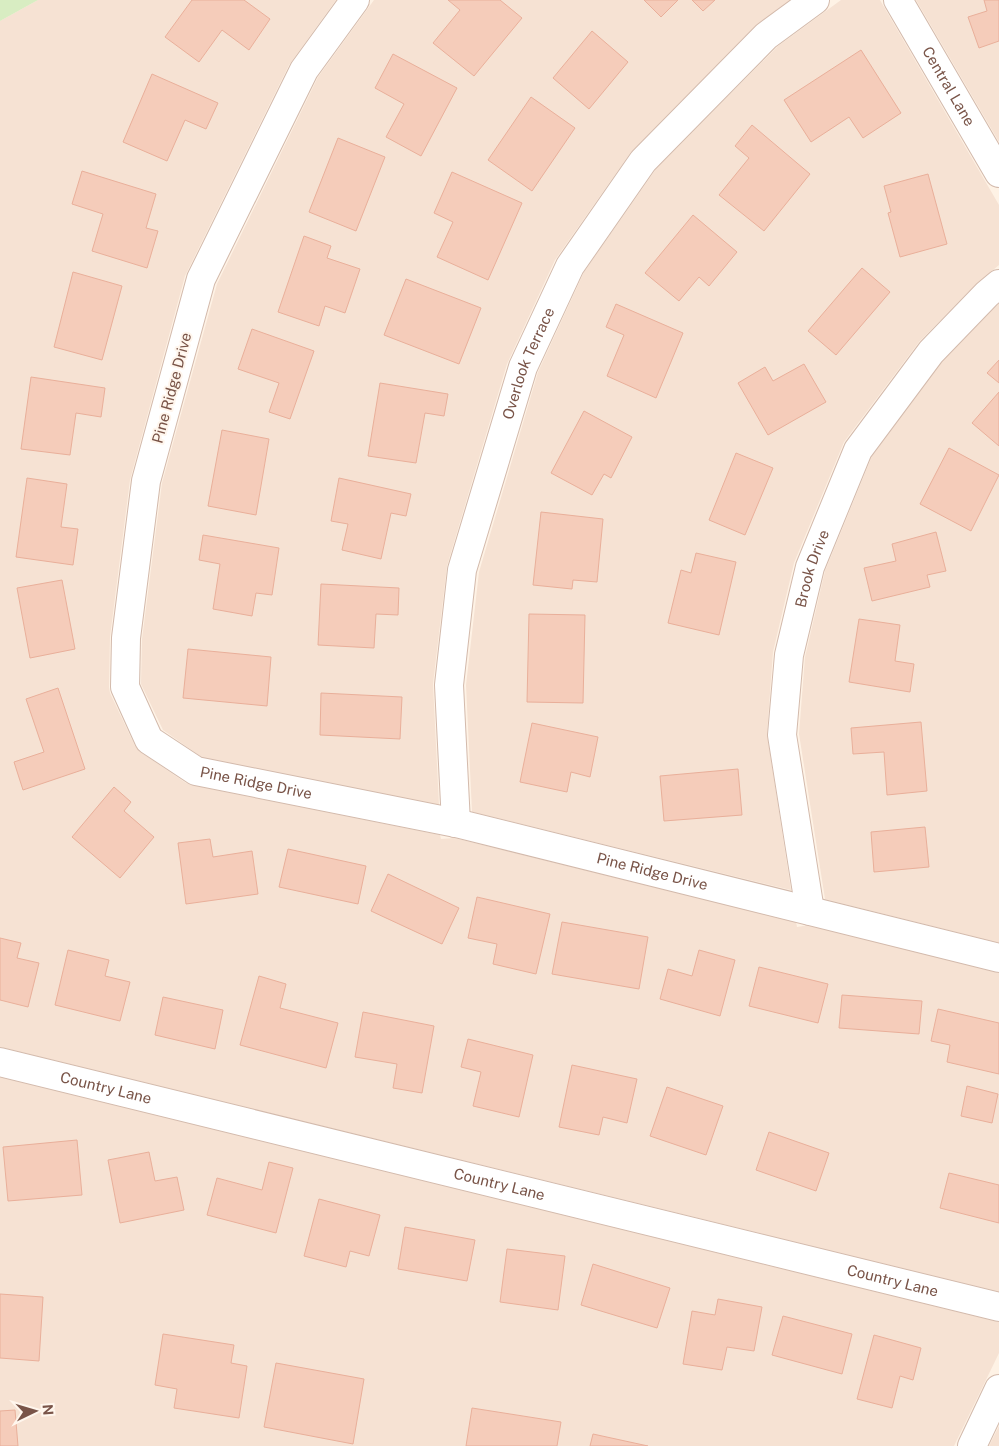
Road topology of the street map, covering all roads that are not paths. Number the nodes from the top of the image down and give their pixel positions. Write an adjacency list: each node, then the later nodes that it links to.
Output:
1 (355, 0): 6 (street, Pine Ridge Drive)
2 (815, 0): 6 (street, Overlook Terrace)
3 (898, 0): 4 (street, Central Lane)
4 (999, 173)
5 (999, 284): 7 (street, Brook Drive)
6 (456, 823): 7 (street, Pine Ridge Drive)
7 (810, 911): 8 (street, Pine Ridge Drive)
8 (999, 958)
9 (0, 1062): 10 (street, Country Lane)
10 (999, 1307)
11 (999, 1389): 12 (street)
12 (972, 1446)

